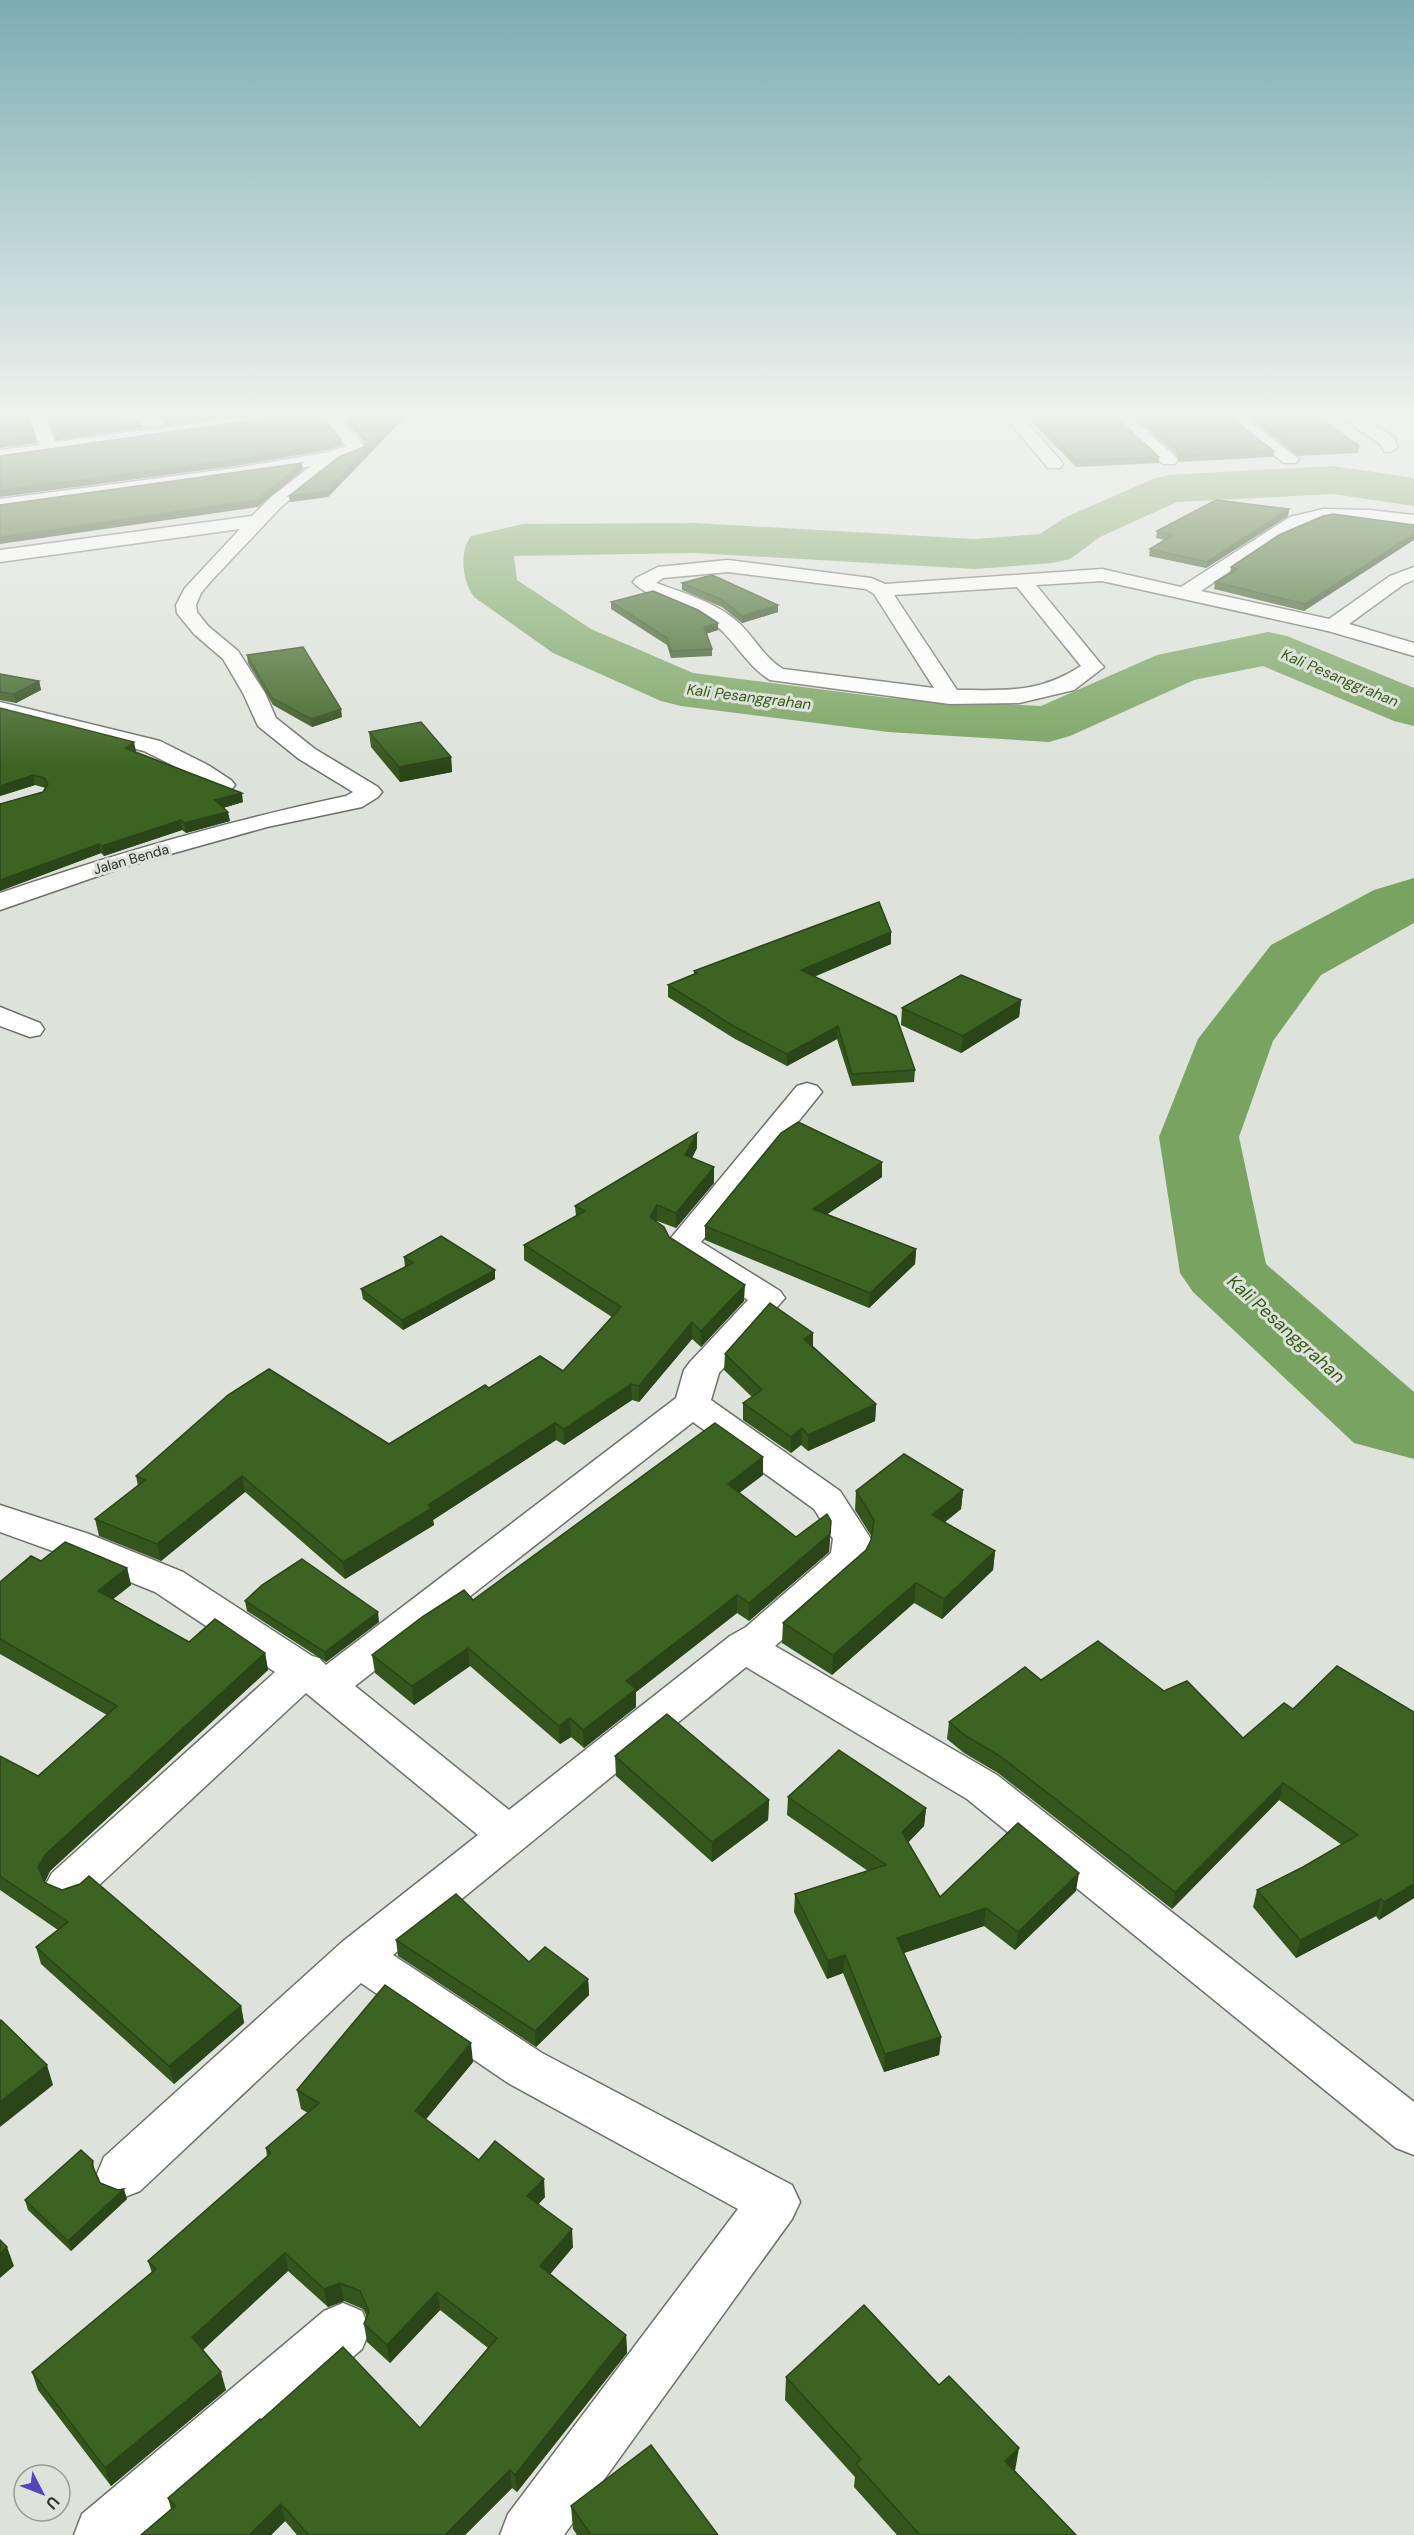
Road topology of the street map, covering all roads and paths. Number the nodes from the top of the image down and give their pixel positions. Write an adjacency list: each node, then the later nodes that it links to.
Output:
1 (182, 531): 4 (street)
2 (248, 531): 14 (street, Jalan Benda)
3 (1280, 531): 8 (street)
4 (0, 556)
5 (1414, 573): 9 (street)
6 (1023, 582): 7 (street); 8 (street); 11 (street)
7 (881, 590): 11 (street); 11 (street)
8 (1185, 593): 9 (street)
9 (1333, 626): 10 (street)
10 (1414, 650)
11 (950, 697)
12 (0, 709): 13 (street)
13 (223, 785)
14 (0, 902)
15 (0, 1015): 16 (street)
16 (30, 1029)
17 (807, 1092): 18 (street)
18 (692, 1404): 20 (street); 21 (street)
19 (0, 1518): 21 (street)
20 (744, 1647): 22 (street); 25 (street)
21 (316, 1678): 22 (street); 23 (street)
22 (509, 1835): 24 (street)
23 (69, 1886)
24 (358, 1956): 26 (street); 29 (street)
25 (1414, 2132)
26 (122, 2174)
27 (343, 2330): 28 (street)
28 (103, 2535)
29 (529, 2535)

